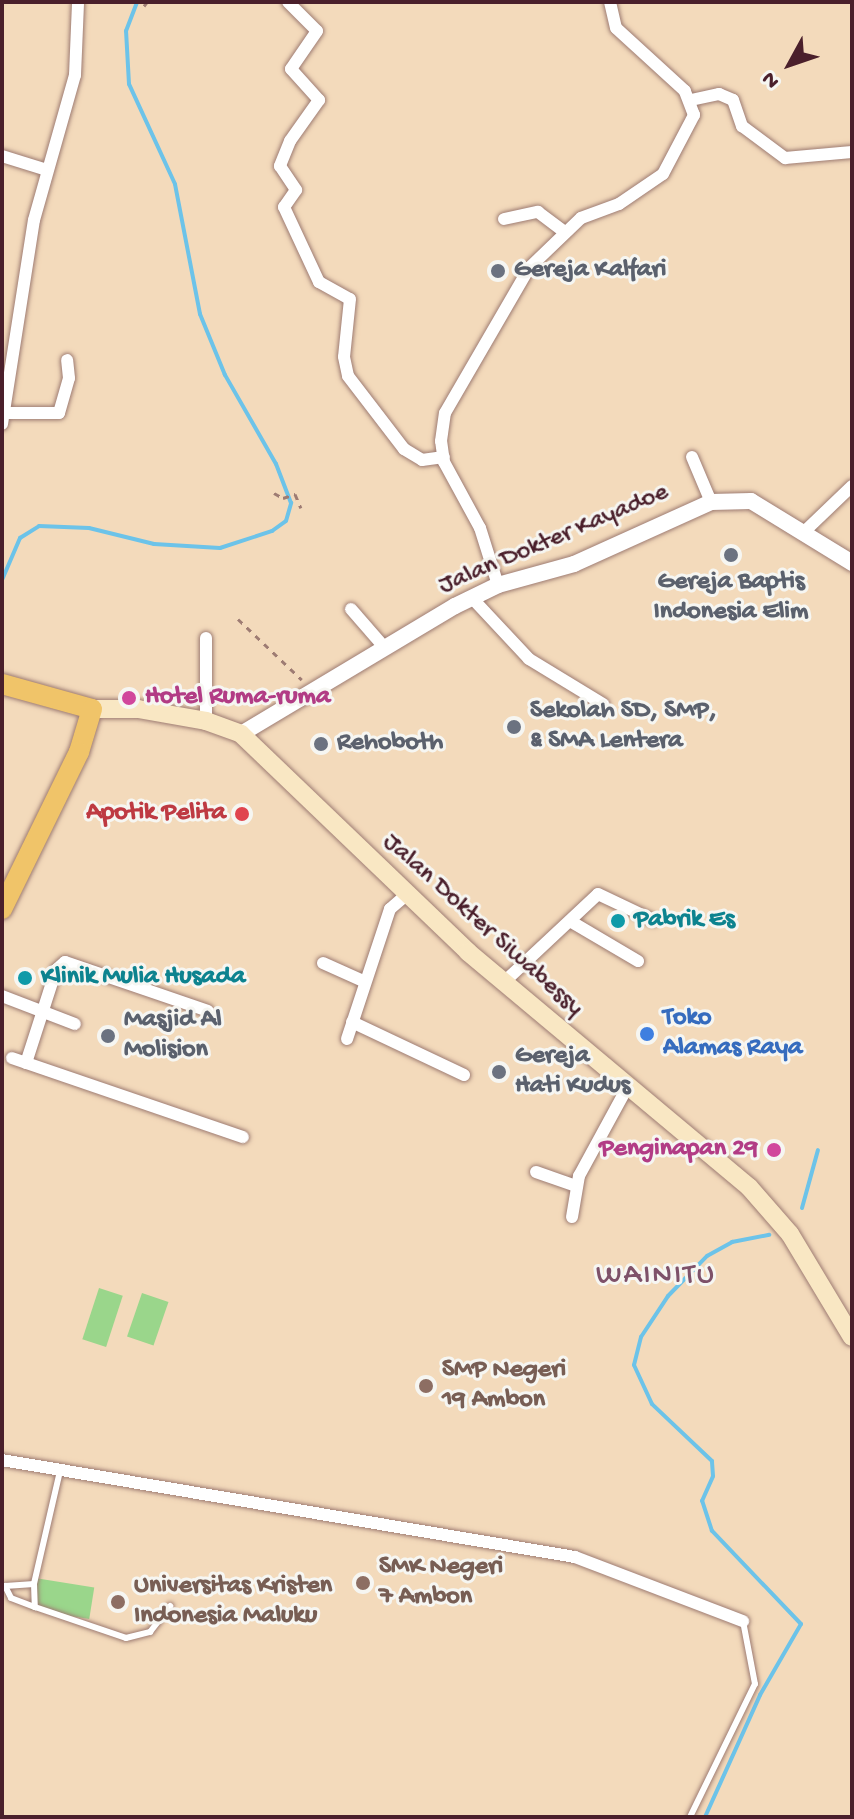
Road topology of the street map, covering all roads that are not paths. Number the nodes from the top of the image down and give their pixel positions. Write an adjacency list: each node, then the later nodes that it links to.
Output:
1 (78, 2): 7 (street)
2 (288, 2): 12 (street)
3 (610, 2): 4 (street)
4 (691, 100): 5 (street); 9 (street)
5 (852, 152)
6 (2, 156): 7 (street)
7 (47, 170): 11 (street)
8 (504, 219): 9 (street)
9 (563, 231): 12 (street)
10 (67, 360): 11 (street)
11 (3, 419)
12 (444, 457): 18 (street)
13 (692, 457): 15 (street)
14 (852, 486): 16 (street)
15 (711, 502): 16 (street, Jalan Dokter Kayadoe); 18 (street, Jalan Dokter Kayadoe)
16 (805, 531): 17 (street, Jalan Dokter Kayadoe)
17 (852, 563)
18 (498, 585): 19 (street, Jalan Dokter Kayadoe)
19 (472, 598): 22 (street, Jalan Dokter Kayadoe); 24 (street)
20 (351, 609): 22 (street)
21 (206, 638): 26 (street)
22 (384, 647): 27 (street, Jalan Dokter Kayadoe)
23 (2, 684): 25 (main road)
24 (603, 704)
25 (92, 709): 26 (main road, Jalan Dokter Siwabessy); 29 (main road)
26 (206, 721): 27 (main road, Jalan Dokter Siwabessy)
27 (241, 734): 28 (main road, Jalan Dokter Siwabessy)
28 (405, 896): 34 (street); 35 (main road, Jalan Dokter Siwabessy)
29 (2, 909)
30 (653, 920): 31 (street)
31 (570, 921): 32 (street); 35 (street)
32 (638, 961)
33 (323, 963): 34 (street)
34 (363, 981): 39 (street)
35 (503, 983): 45 (main road, Jalan Dokter Siwabessy)
36 (2, 996): 37 (street)
37 (41, 1011): 38 (street); 40 (street); 43 (street)
38 (208, 1011)
39 (352, 1022): 41 (street); 44 (street)
40 (75, 1024)
41 (347, 1039)
42 (12, 1058): 43 (street)
43 (26, 1063): 46 (street)
44 (464, 1075)
45 (627, 1088): 48 (street); 50 (main road, Jalan Dokter Siwabessy)
46 (243, 1137)
47 (536, 1172): 48 (street)
48 (576, 1186): 49 (street)
49 (572, 1217)
50 (852, 1337)
51 (2, 1460): 52 (street)
52 (60, 1471): 53 (lane); 56 (street)
53 (34, 1584): 55 (lane); 55 (lane)
54 (170, 1606): 55 (lane)
55 (35, 1607)
56 (743, 1621): 57 (lane)
57 (690, 1817)

